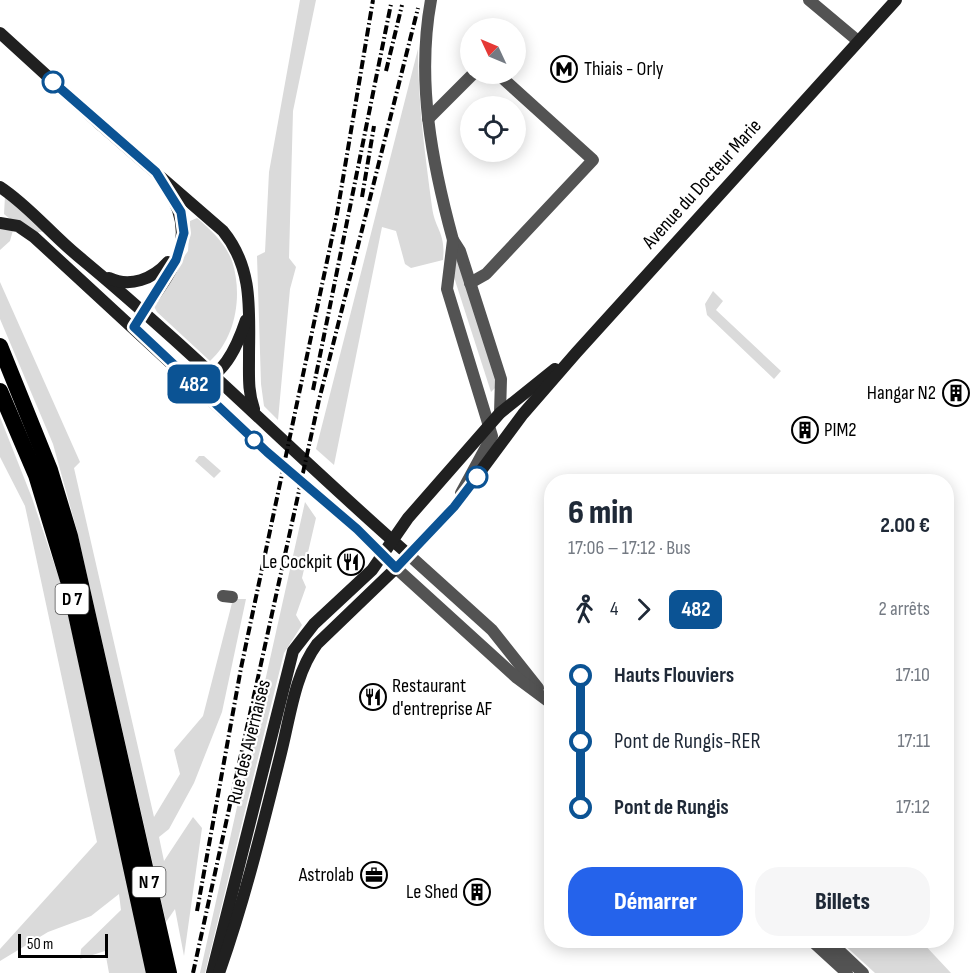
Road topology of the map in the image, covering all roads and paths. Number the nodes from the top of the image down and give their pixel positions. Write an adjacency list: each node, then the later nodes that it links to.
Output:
1 (809, 0): 5 (street)
2 (896, 0): 5 (main road, Avenue du Docteur Marie)
3 (430, 1): 8 (street)
4 (0, 33): 9 (main road)
5 (858, 41): 20 (main road, Avenue du Docteur Marie)
6 (463, 84): 8 (street)
7 (509, 84): 15 (street)
8 (428, 119): 12 (street)
9 (156, 172): 13 (main road); 17 (main road)
10 (0, 188): 14 (main road)
11 (0, 223): 18 (main road)
12 (453, 240): 15 (street); 28 (street)
13 (180, 247): 14 (main road); 16 (main road)
14 (98, 273): 16 (main road)
15 (470, 283): 26 (street)
16 (143, 312): 18 (main road); 22 (main road)
17 (249, 312): 22 (main road); 25 (main road)
18 (134, 327): 21 (main road)
19 (0, 346): 38 (highway, D 7)
20 (576, 353): 24 (main road, Avenue du Docteur Marie); 27 (main road, Avenue du Docteur Marie)
21 (180, 371): 22 (main road); 31 (main road)
22 (213, 375): 25 (main road)
23 (0, 391): 39 (highway, D 7)
24 (527, 392): 26 (main road, Avenue du Docteur Marie); 27 (street)
25 (256, 413): 30 (main road)
26 (500, 413): 28 (main road, Avenue du Docteur Marie)
27 (523, 414): 29 (main road, Avenue du Docteur Marie)
28 (488, 427): 29 (street); 30 (main road, Avenue du Docteur Marie)
29 (454, 507): 32 (main road, Avenue du Docteur Marie)
30 (392, 540): 31 (main road, Avenue du Docteur Marie); 32 (main road)
31 (383, 553): 33 (main road); 43 (main road, Rue des Avernaises)
32 (409, 555): 33 (main road, Avenue du Docteur Marie); 34 (street)
33 (396, 568): 35 (street); 44 (main road, Rue des Avernaises)
34 (502, 644): 35 (street); 36 (street)
35 (490, 654): 37 (street)
36 (544, 695)
37 (544, 698)
38 (131, 802): 42 (highway, N 7)
39 (118, 814): 42 (highway, N 7)
40 (820, 948): 45 (street)
41 (836, 948): 46 (street)
42 (163, 969)
43 (212, 973)
44 (219, 973)
45 (847, 973)
46 (863, 973)

